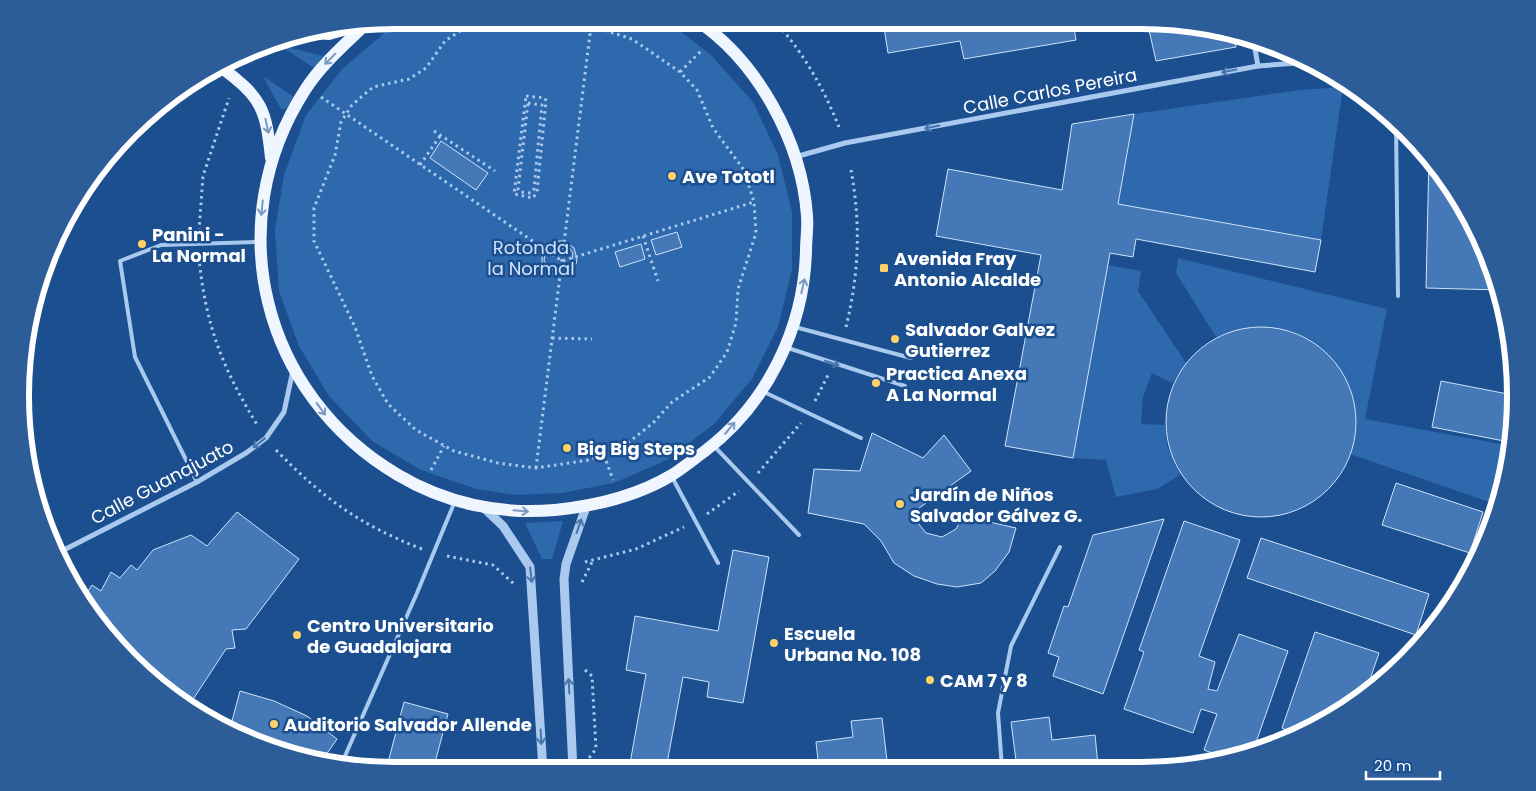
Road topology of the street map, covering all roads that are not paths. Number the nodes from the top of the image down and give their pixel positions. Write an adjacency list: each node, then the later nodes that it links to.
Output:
1 (708, 29): 8 (main road)
2 (359, 31): 9 (main road, one-way to 9)
3 (1255, 47): 5 (street)
4 (1295, 63): 5 (street, Calle Carlos Pereira)
5 (1258, 66): 8 (street, Calle Carlos Pereira, one-way to 8)
6 (226, 71): 9 (main road, one-way to 9)
7 (1396, 133): 11 (lane)
8 (795, 157): 12 (main road, one-way to 8)
9 (272, 160): 10 (main road, one-way to 10)
10 (260, 242): 15 (main road); 21 (lane)
11 (1398, 296)
12 (794, 326): 13 (main road); 14 (lane)
13 (786, 348): 16 (lane, one-way to 16); 17 (main road)
14 (911, 358)
15 (293, 369): 21 (street, Calle Guanajuato, one-way to 21); 22 (main road, one-way to 22)
16 (905, 386)
17 (762, 391): 18 (lane); 19 (main road, one-way to 17)
18 (862, 438)
19 (713, 445): 20 (main road); 25 (lane)
20 (671, 476): 23 (main road); 28 (lane)
21 (197, 482): 27 (street, Calle Guanajuato)
22 (455, 500): 24 (main road); 29 (lane)
23 (586, 507): 24 (main road, one-way to 23); 31 (street, one-way to 23)
24 (484, 508): 30 (street, one-way to 30)
25 (799, 535)
26 (1060, 547): 32 (lane)
27 (63, 550)
28 (718, 563)
29 (343, 758)
30 (542, 762)
31 (574, 762)
32 (1002, 762)

